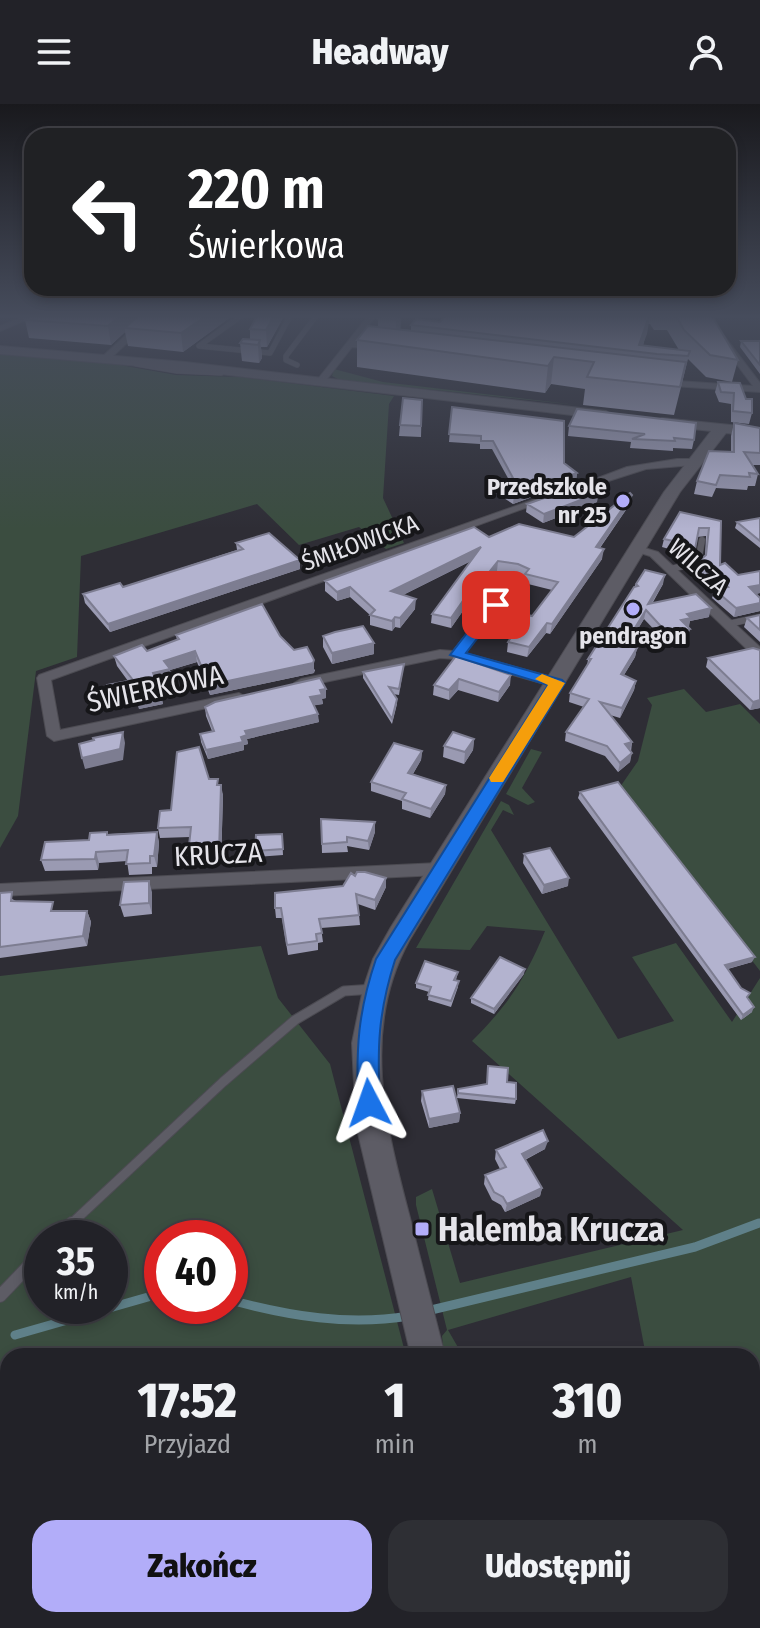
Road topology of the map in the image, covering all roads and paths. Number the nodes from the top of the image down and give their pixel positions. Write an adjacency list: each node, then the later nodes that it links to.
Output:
1 (373, 387): 2 (street)
2 (616, 416)
3 (646, 420): 4 (street)
4 (722, 428): 5 (street); 6 (street)
5 (760, 432)
6 (693, 462): 8 (street); 15 (street, ŚMIŁOWICKA)
7 (702, 540): 9 (lane)
8 (638, 549): 9 (street, WILCZA); 16 (street)
9 (670, 569): 12 (street, WILCZA)
10 (515, 580): 14 (street)
11 (760, 617): 12 (lane)
12 (728, 624): 13 (street, WILCZA)
13 (760, 654)
14 (457, 655): 16 (street); 17 (street)
15 (44, 678): 18 (street, ŚWIERKOWA)
16 (557, 683): 19 (street)
17 (286, 687)
18 (255, 693)
19 (439, 869): 20 (street, KRUCZA); 21 (street)
20 (0, 890)
21 (376, 989): 22 (lane); 25 (street)
22 (75, 1220)
23 (24, 1271): 24 (lane)
24 (0, 1296)
25 (426, 1348)

